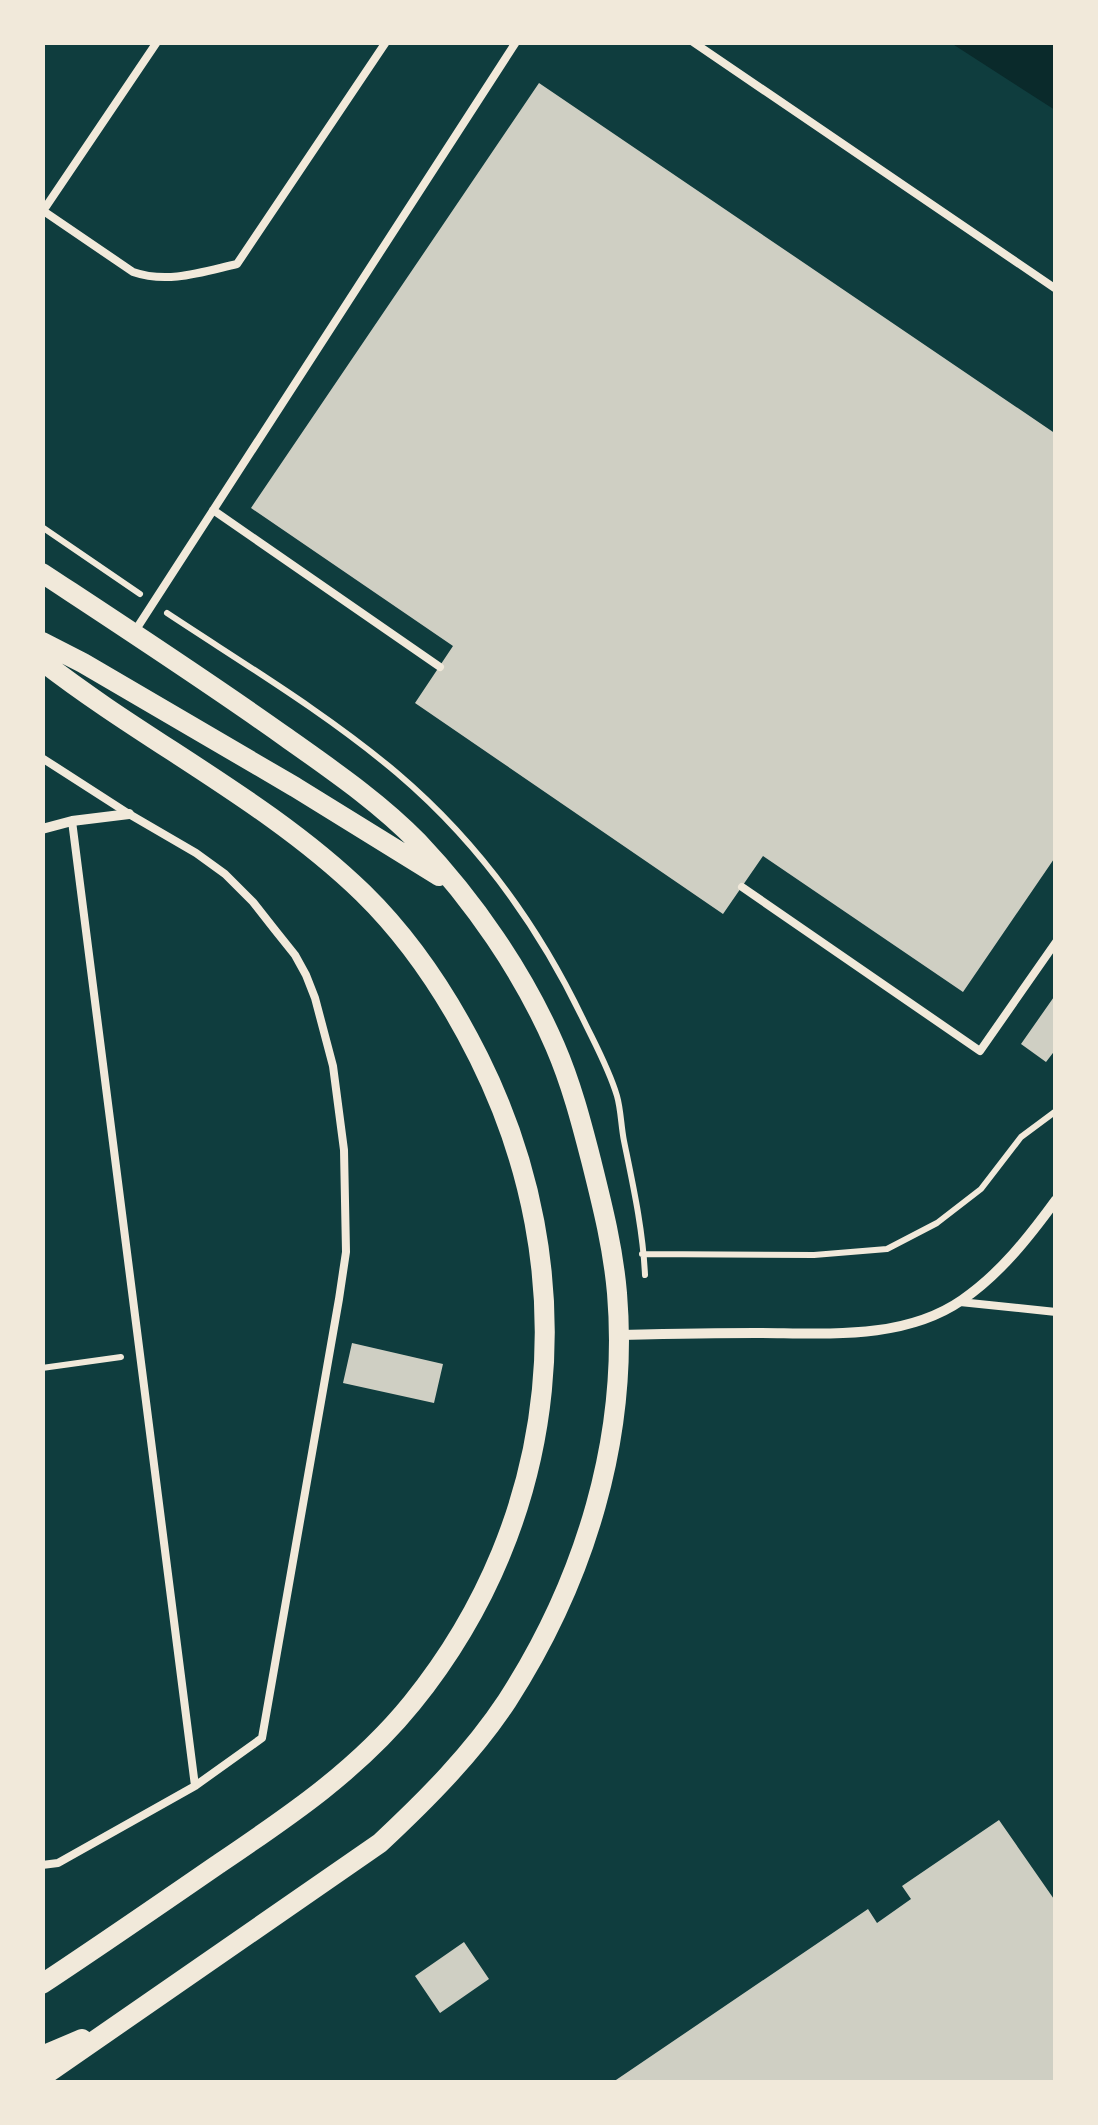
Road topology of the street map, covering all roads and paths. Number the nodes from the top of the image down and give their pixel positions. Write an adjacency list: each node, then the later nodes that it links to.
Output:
1 (156, 42): 5 (lane)
2 (386, 42): 5 (lane)
3 (516, 42): 7 (lane)
4 (693, 42): 6 (lane)
5 (43, 210)
6 (1056, 289)
7 (212, 510): 10 (lane); 15 (lane)
8 (42, 526): 10 (path)
9 (42, 572): 11 (main road)
10 (153, 604): 11 (lane); 12 (path)
11 (133, 634): 21 (main road)
12 (206, 638)
13 (42, 642): 21 (main road)
14 (42, 661): 33 (main road)
15 (440, 667)
16 (42, 758): 17 (lane)
17 (128, 814): 18 (street); 31 (lane)
18 (72, 822): 19 (street); 29 (lane)
19 (42, 829)
20 (742, 886): 22 (lane)
21 (458, 888): 25 (main road)
22 (1056, 942)
23 (1056, 1111): 25 (path)
24 (1056, 1200): 26 (street)
25 (612, 1250): 28 (main road)
26 (960, 1302): 27 (lane); 28 (street)
27 (1056, 1312)
28 (618, 1335): 34 (main road)
29 (140, 1355): 30 (path); 31 (lane)
30 (42, 1368)
31 (194, 1786): 32 (lane)
32 (42, 1865)
33 (42, 1984)
34 (127, 2020): 35 (main road); 36 (main road)
35 (42, 2056)
36 (42, 2077)

